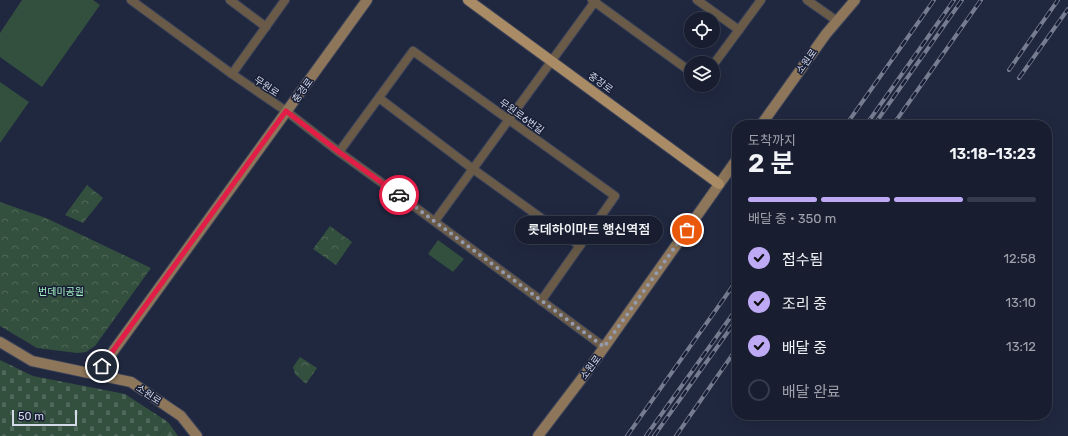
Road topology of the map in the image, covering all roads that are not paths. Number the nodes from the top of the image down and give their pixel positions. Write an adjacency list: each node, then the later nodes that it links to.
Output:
1 (130, 0): 17 (street, 무원로)
2 (230, 0): 12 (street)
3 (285, 0): 12 (street)
4 (367, 0): 19 (main road, 충경로)
5 (468, 0): 15 (main road, 충장로)
6 (698, 0): 13 (street)
7 (761, 0): 13 (street)
8 (807, 0): 11 (street)
9 (855, 0): 11 (main road, 소원로)
10 (594, 1): 15 (street); 16 (street)
11 (837, 21): 21 (main road, 소원로)
12 (266, 27): 17 (street)
13 (739, 30): 14 (street)
14 (720, 56)
15 (552, 61): 20 (street); 25 (main road, 충장로)
16 (684, 67)
17 (232, 74): 19 (street, 무원로)
18 (378, 98): 20 (street, 무원로6번길); 22 (street, 무원로6번길); 24 (street)
19 (286, 111): 22 (street, 무원로); 31 (main road, 충경로)
20 (509, 119): 24 (street); 27 (street, 무원로6번길)
21 (765, 120)
22 (339, 152): 26 (street, 무원로)
23 (732, 166): 25 (main road, 소원로)
24 (473, 169): 26 (street); 27 (street)
25 (719, 184): 30 (main road, 소원로)
26 (435, 222): 28 (street, 무원로)
27 (580, 246): 28 (street, 무원로6번길)
28 (541, 301): 30 (street, 무원로)
29 (0, 342): 31 (main road, 소원로)
30 (604, 347): 33 (main road, 소원로)
31 (96, 374): 32 (main road, 소원로)
32 (197, 436)
33 (538, 436)

